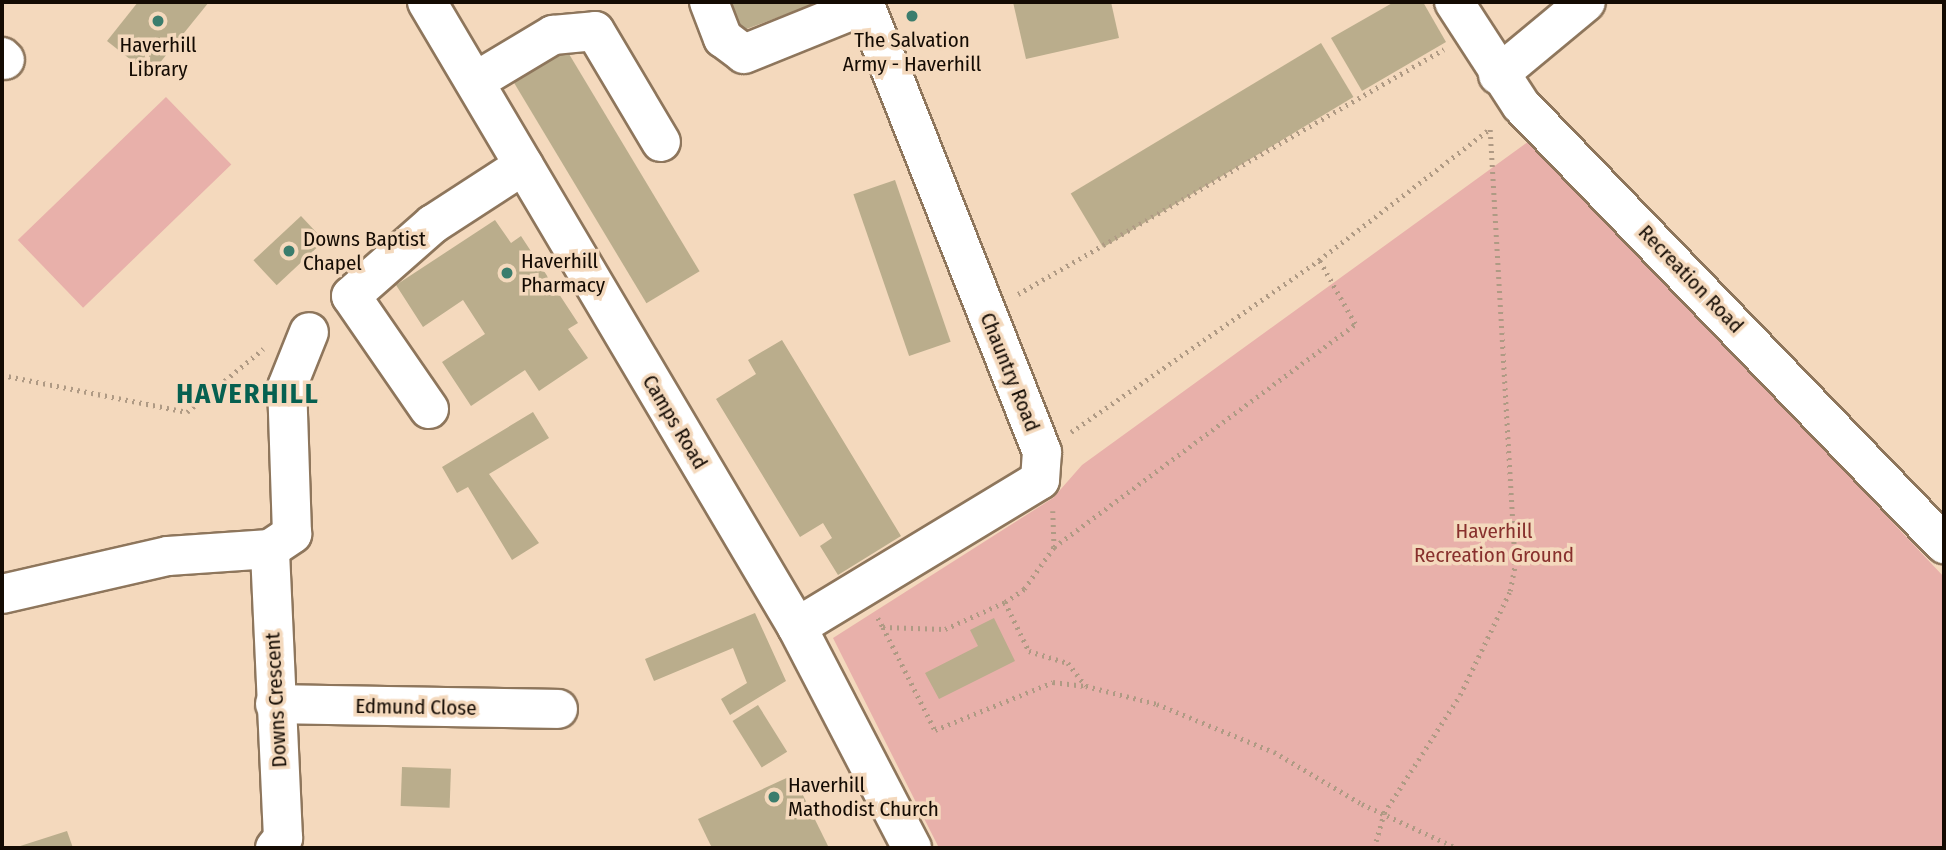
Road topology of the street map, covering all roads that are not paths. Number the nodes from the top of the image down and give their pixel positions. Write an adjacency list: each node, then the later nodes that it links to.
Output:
1 (427, 2): 7 (street, Camps Road)
2 (709, 2): 4 (street)
3 (1586, 2): 6 (street)
4 (865, 4): 15 (street, Chauntry Road)
5 (1462, 18): 6 (street, Recreation Road)
6 (1498, 75): 12 (street, Recreation Road)
7 (476, 81): 8 (street); 9 (street, Camps Road)
8 (661, 142)
9 (524, 164): 11 (street); 15 (street, Camps Road)
10 (309, 331): 13 (street)
11 (429, 409)
12 (1944, 544)
13 (270, 549): 14 (street); 16 (street, Downs Crescent)
14 (2, 594)
15 (797, 627): 19 (street, Camps Road)
16 (275, 704): 17 (street, Edmund Close); 18 (street, Downs Crescent)
17 (558, 709)
18 (275, 848)
19 (912, 848)

